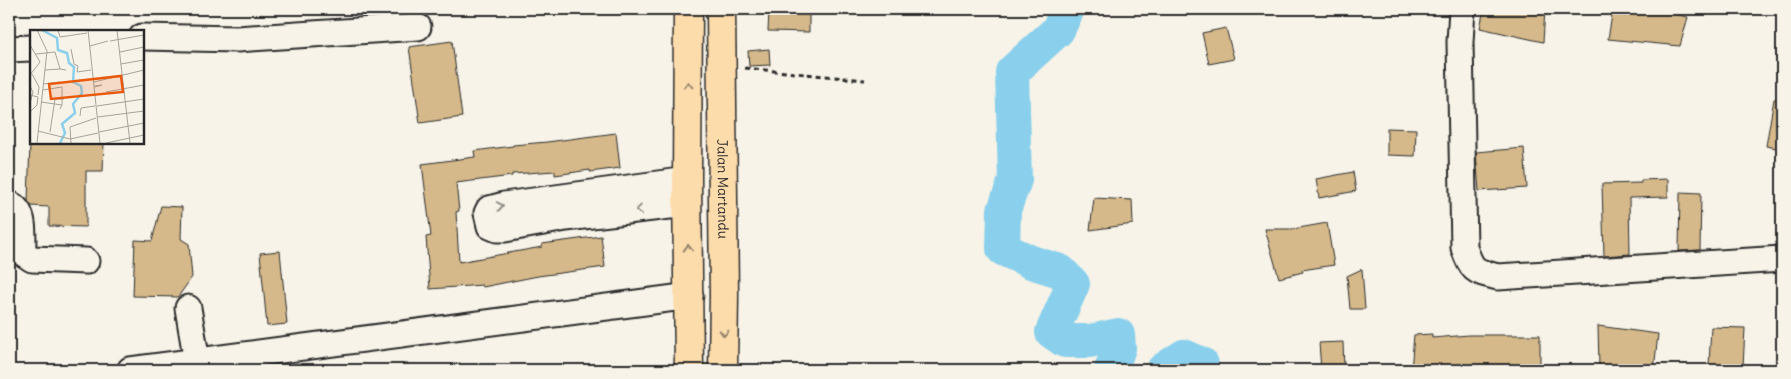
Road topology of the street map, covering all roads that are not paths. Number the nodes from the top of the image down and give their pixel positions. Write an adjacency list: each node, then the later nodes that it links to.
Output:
1 (688, 9): 8 (highway, one-way to 1)
2 (721, 9): 17 (highway, Jalan Martandu, one-way to 17)
3 (1462, 9): 10 (street)
4 (418, 27): 5 (street)
5 (144, 36)
6 (30, 48): 7 (street)
7 (9, 49)
8 (687, 192): 8 (street, one-way to 8); 12 (highway, one-way to 8)
9 (9, 204): 11 (street)
10 (1782, 259)
11 (86, 261)
12 (690, 296): 14 (street); 16 (highway)
13 (188, 308): 14 (street)
14 (198, 362): 15 (street)
15 (130, 370)
16 (689, 370)
17 (723, 370)

